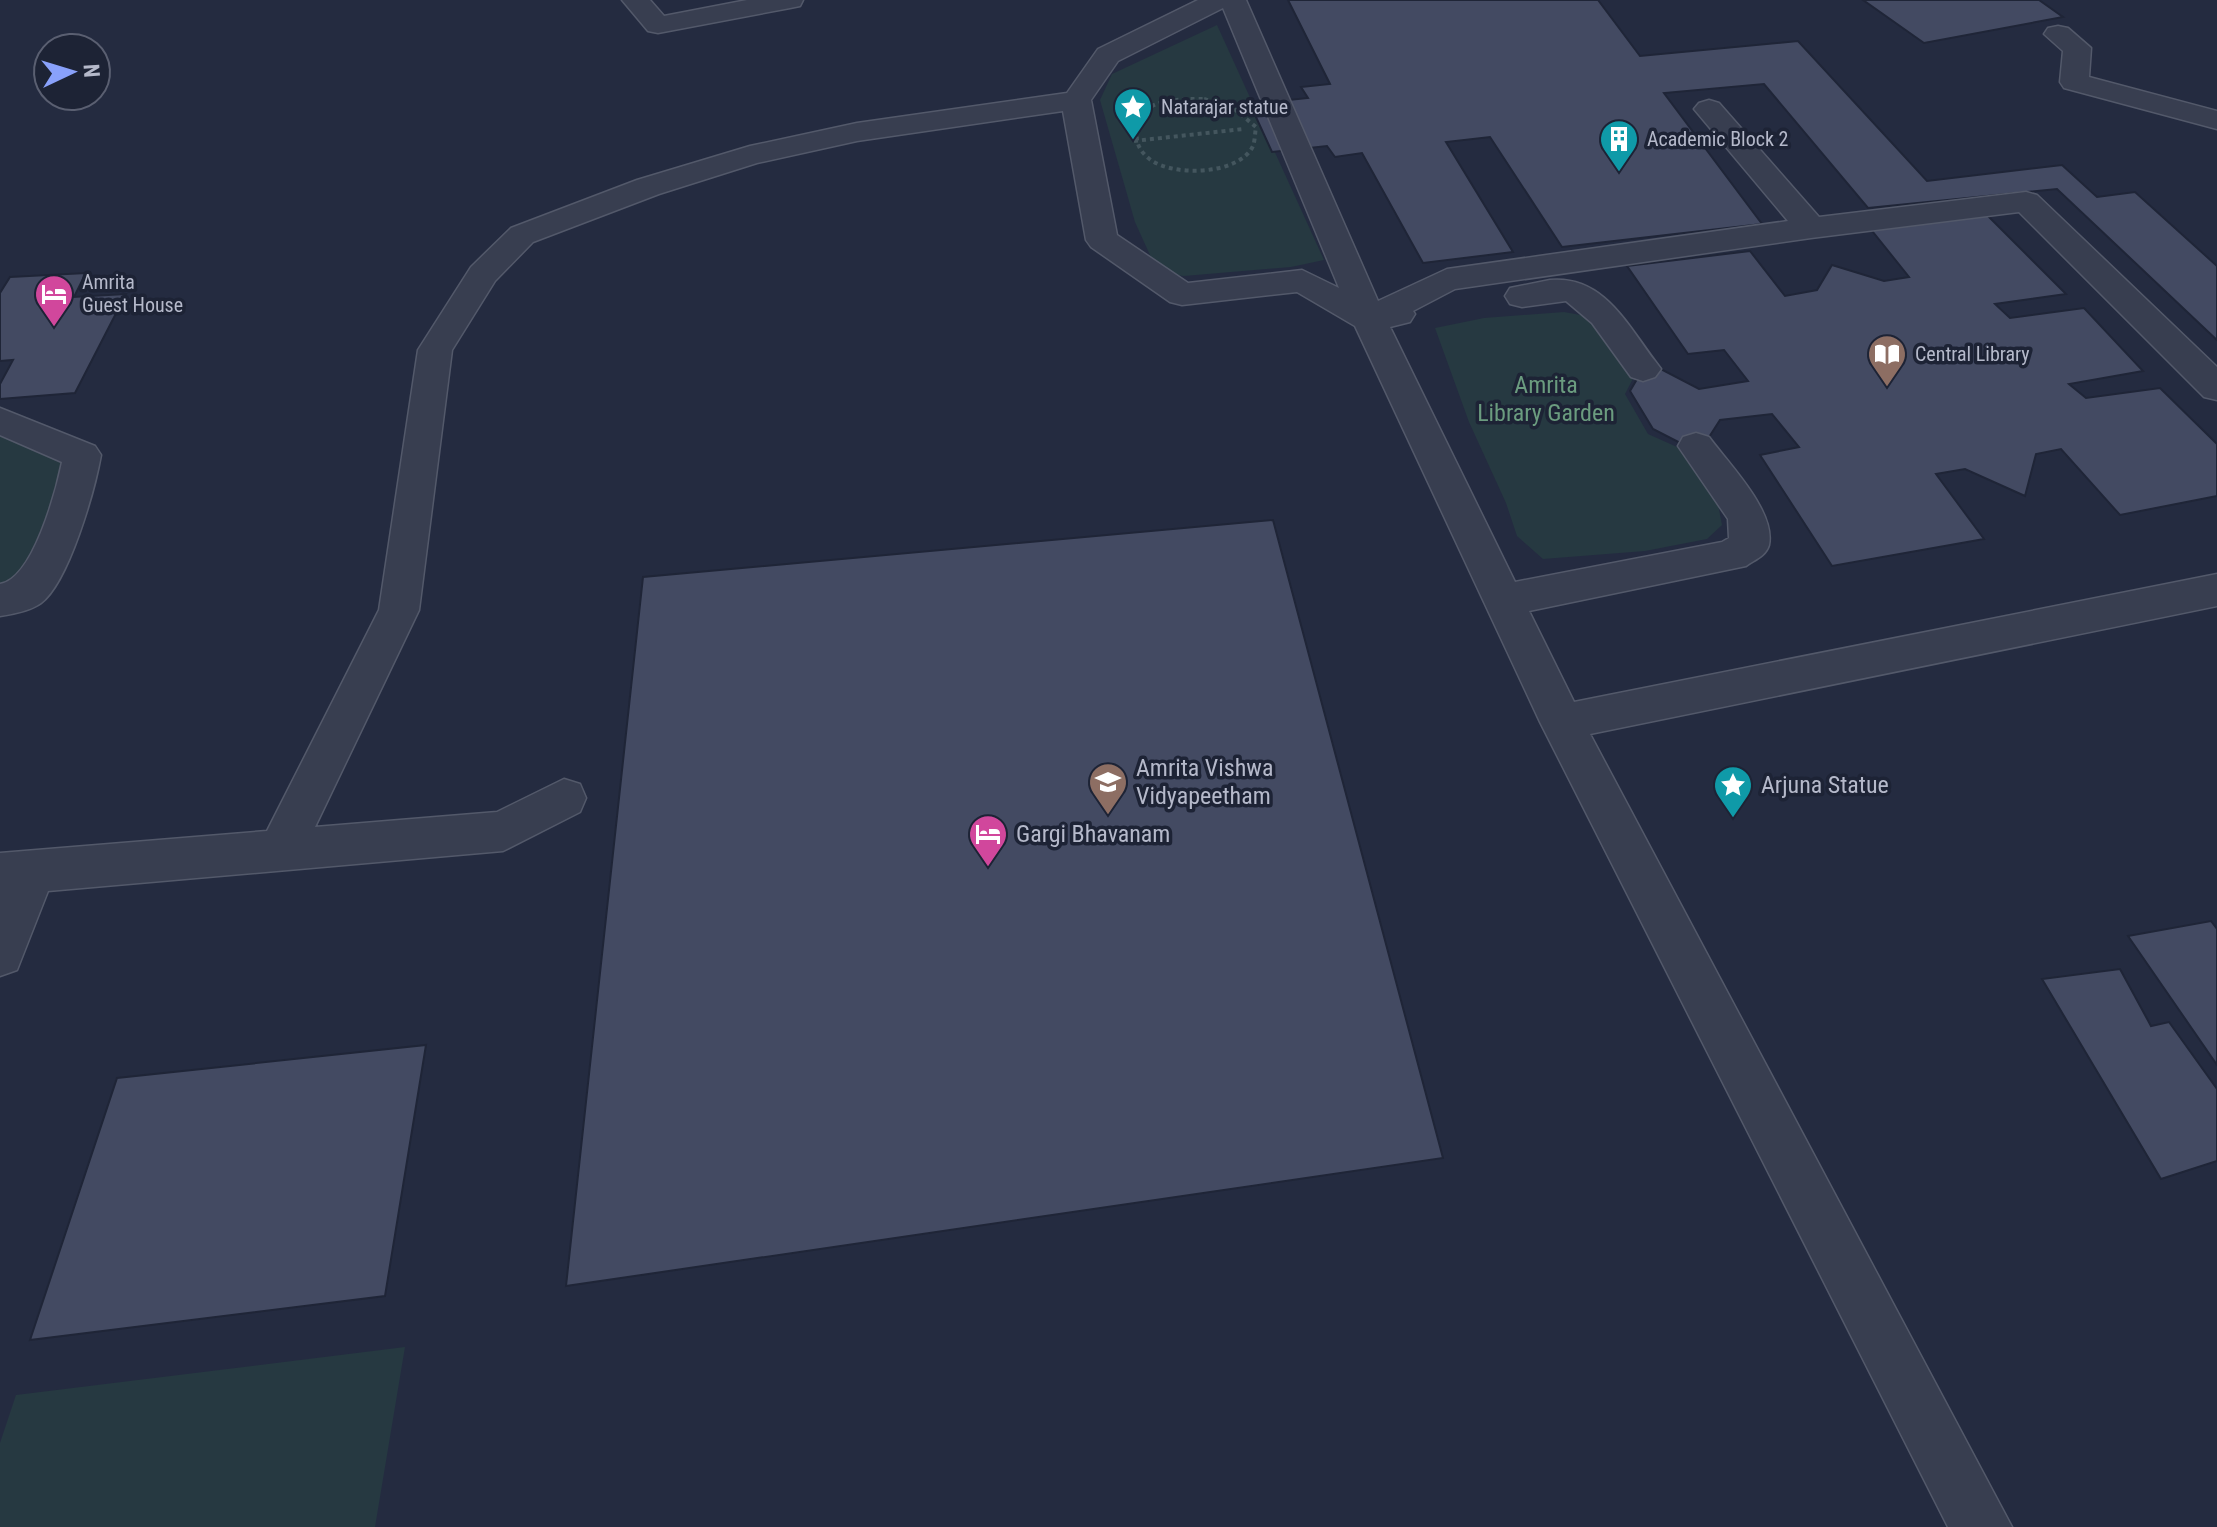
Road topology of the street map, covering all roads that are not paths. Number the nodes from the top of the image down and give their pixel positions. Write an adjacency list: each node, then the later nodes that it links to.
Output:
1 (635, 0): 2 (street)
2 (790, 0)
3 (1219, 0): 6 (street)
4 (1233, 0): 10 (street)
5 (2058, 34): 8 (street)
6 (1076, 100): 10 (street); 20 (street)
7 (1709, 109): 9 (street)
8 (2217, 120)
9 (1811, 228): 10 (street); 12 (street)
10 (1369, 319): 11 (street); 17 (street)
11 (1643, 369)
12 (2217, 388)
13 (0, 421): 16 (street)
14 (1696, 446): 17 (street)
15 (2217, 590): 18 (street)
16 (0, 600)
17 (1503, 600): 18 (street)
18 (1562, 722): 23 (street)
19 (564, 798): 20 (street)
20 (281, 850): 21 (street)
21 (16, 873): 22 (street)
22 (0, 954)
23 (1981, 1527)

